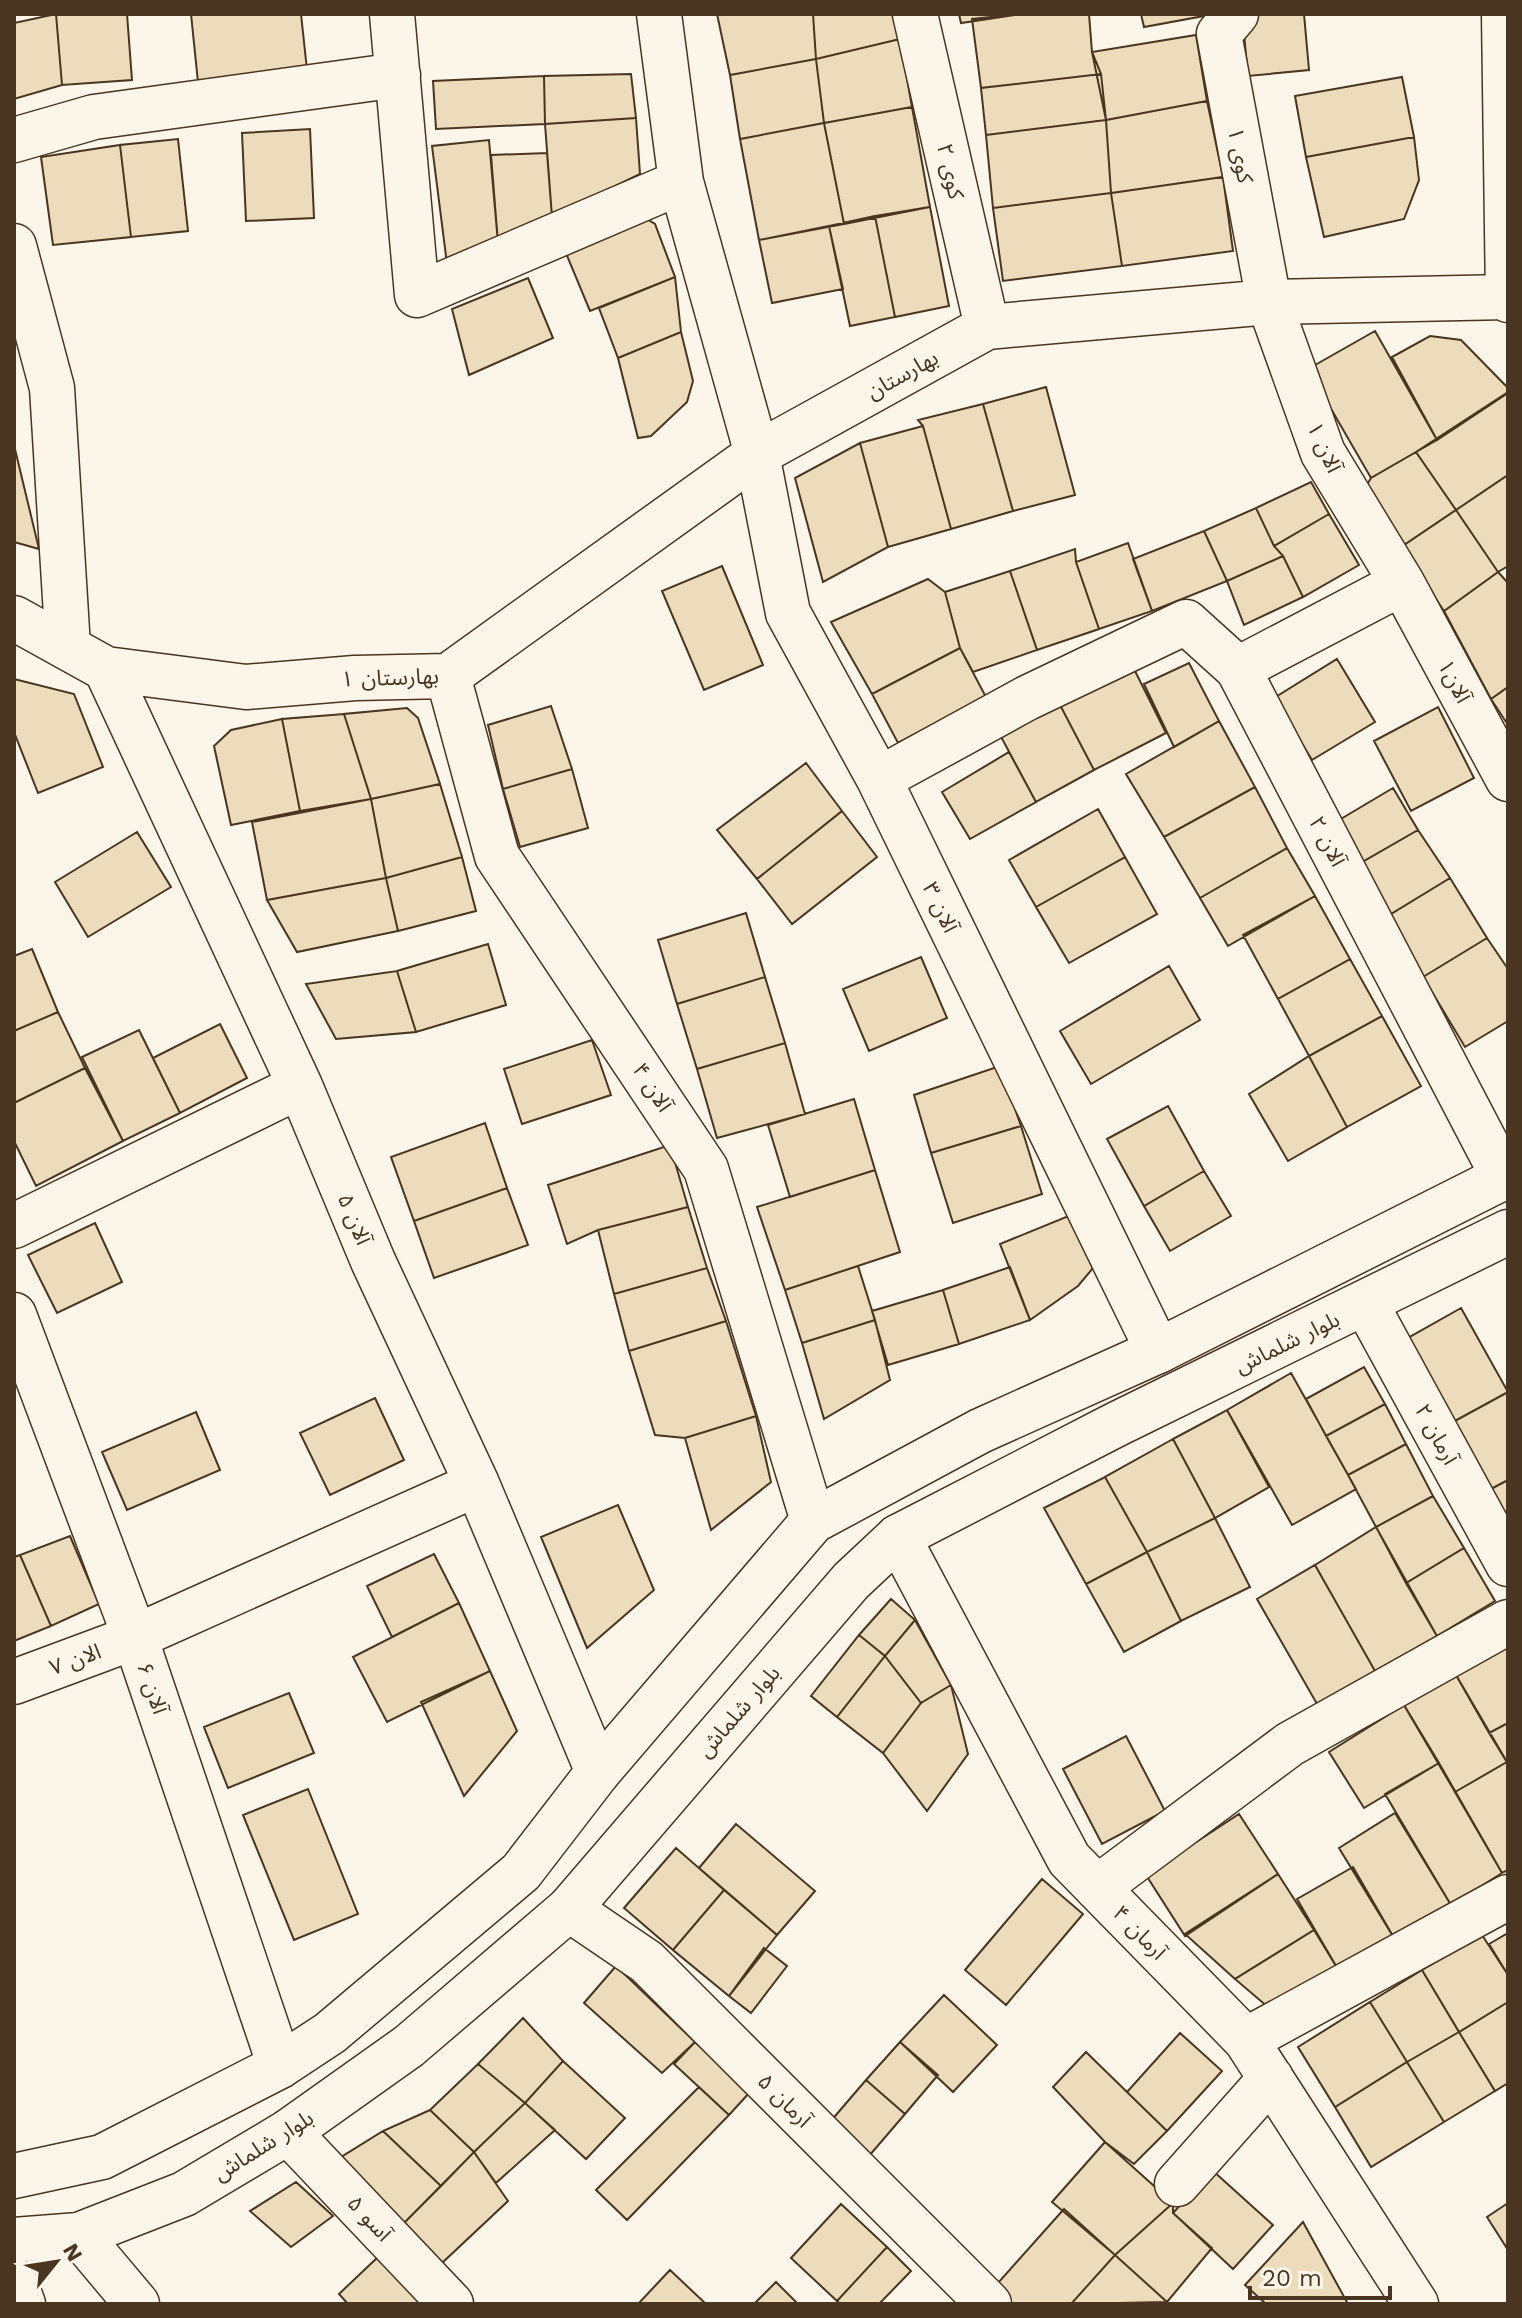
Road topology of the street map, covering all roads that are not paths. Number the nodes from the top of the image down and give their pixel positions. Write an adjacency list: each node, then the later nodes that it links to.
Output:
1 (392, 14): 6 (street)
2 (659, 14): 8 (street)
3 (915, 14): 12 (street, کوی ۲)
4 (1236, 14): 11 (street, کوی ۱)
5 (1504, 14): 10 (street)
6 (398, 75): 7 (street); 8 (street)
7 (14, 140)
8 (681, 182): 13 (street)
9 (14, 246): 16 (street)
10 (1507, 298): 11 (street, بهارستان)
11 (1269, 302): 12 (street, بهارستان); 14 (street, آلان ۱)
12 (987, 327): 13 (street, بهارستان)
13 (757, 454): 19 (street, بهارستان ۱); 20 (street, آلان ۳)
14 (1402, 583): 18 (street); 21 (street, آلان۱)
15 (14, 618): 16 (street, بهارستان ۱)
16 (68, 647): 17 (street, بهارستان ۱)
17 (106, 669): 19 (street, بهارستان ۱); 22 (street, آلان ۵)
18 (1238, 669): 20 (street); 23 (street, آلان ۲)
19 (448, 676): 30 (street, آلان ۴)
20 (879, 779): 28 (street, آلان ۳)
21 (1508, 779)
22 (300, 1086): 24 (street); 29 (street, آلان ۵)
23 (1507, 1177): 28 (street)
24 (14, 1226)
25 (1508, 1232): 26 (street, بلوار شلماش)
26 (1366, 1304): 31 (street, بلوار شلماش); 32 (street, آرمان ۲)
27 (14, 1315): 34 (street, آلان ۶)
28 (1158, 1351): 30 (street)
29 (477, 1484): 34 (street, الان ۷); 36 (street, آلان ۵)
30 (813, 1521): 36 (street)
31 (898, 1537): 37 (street, آرمان ۴); 39 (street, بلوار شلماش)
32 (1508, 1564)
33 (1508, 1622): 37 (street)
34 (135, 1637): 35 (street, الان ۷); 41 (street, آلان ۶)
35 (14, 1682)
36 (598, 1772): 41 (street)
37 (1097, 1888): 40 (street, آرمان ۴)
38 (1508, 1897): 40 (street)
39 (569, 1909): 43 (street, بلوار شلماش); 53 (street, آرمان ۵)
40 (1246, 2040): 42 (street, آرمان ۴)
41 (280, 2066): 44 (street)
42 (1271, 2078): 45 (street); 49 (street, آرمان ۴)
43 (288, 2132): 46 (street, بلوار شلماش); 52 (street, آسو ۵)
44 (14, 2176)
45 (1177, 2184)
46 (79, 2235): 47 (street, بلوار شلماش); 51 (street)
47 (14, 2240)
48 (14, 2280): 50 (street)
49 (1411, 2301)
50 (23, 2304)
51 (137, 2304)
52 (451, 2304)
53 (989, 2304)

